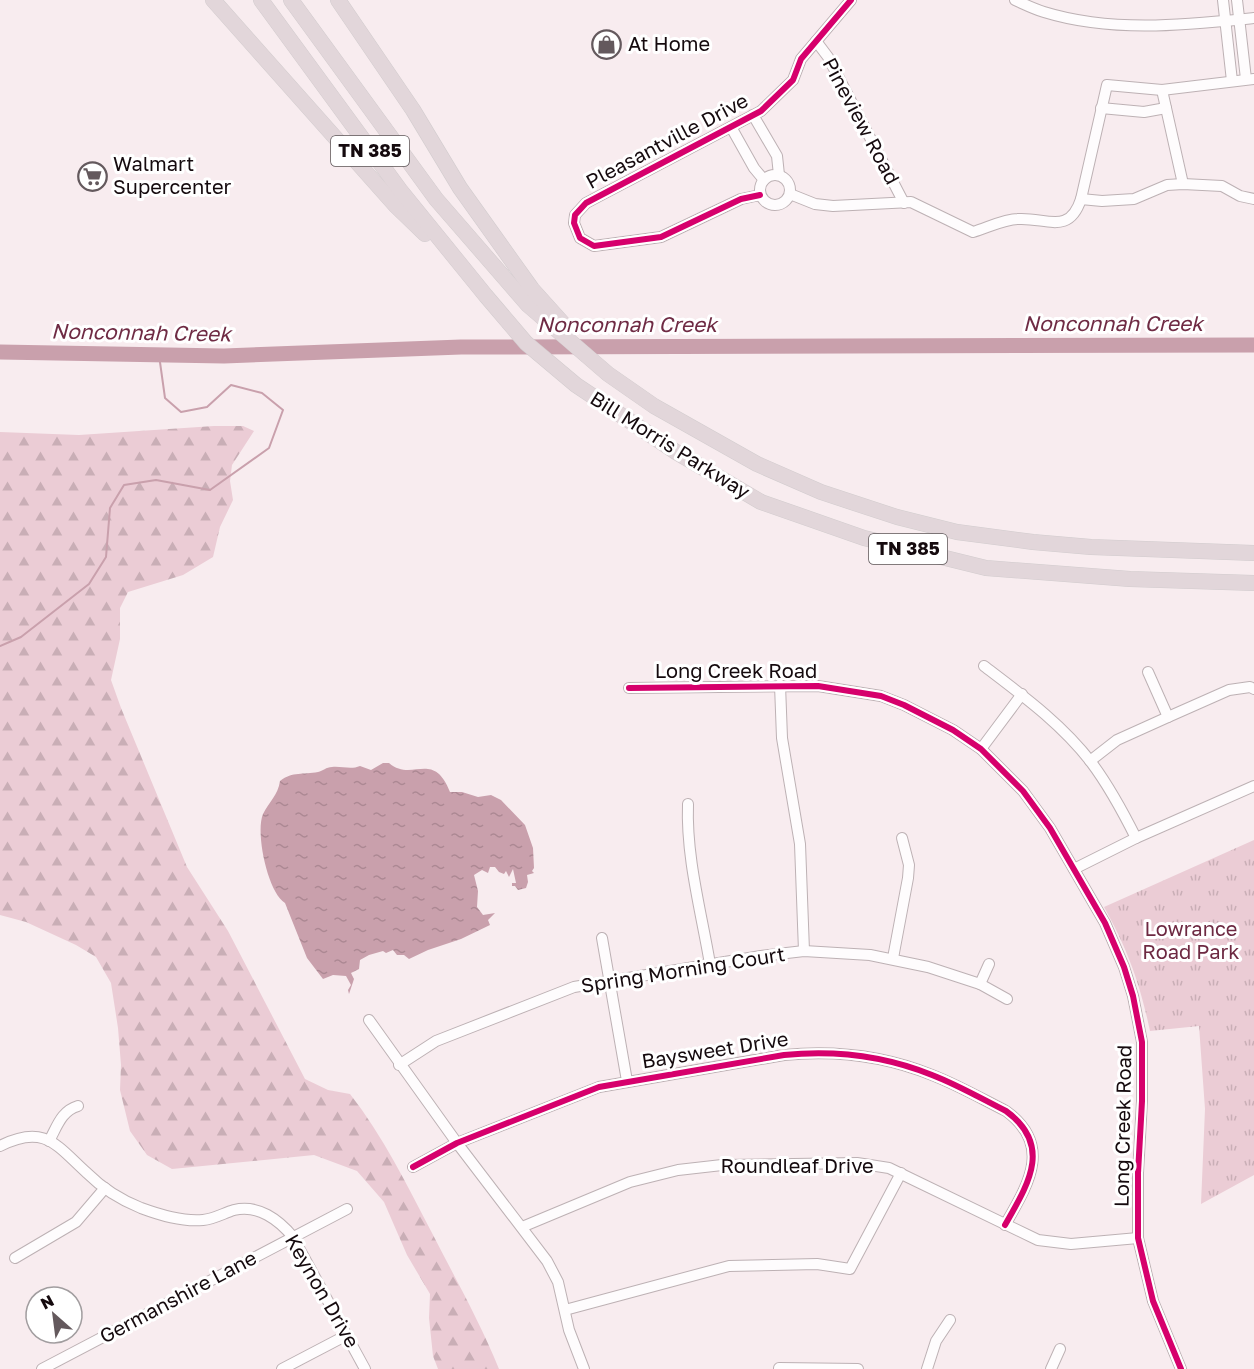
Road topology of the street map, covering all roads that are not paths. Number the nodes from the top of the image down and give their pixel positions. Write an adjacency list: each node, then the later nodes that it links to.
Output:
1 (213, 0): 28 (highway)
2 (261, 0): 28 (highway, Bill Morris Parkway / TN 385)
3 (291, 0): 29 (highway, Bill Morris Parkway / TN 385)
4 (338, 0): 29 (highway)
5 (851, 0): 12 (street, Pleasantville Drive)
6 (1015, 0): 11 (street)
7 (1222, 0): 11 (street)
8 (1237, 0): 10 (street)
9 (1254, 18): 10 (street)
10 (1238, 19): 11 (street); 13 (street)
11 (1224, 20): 14 (street)
12 (816, 41): 18 (street, Pleasantville Drive); 27 (street, Pineview Road)
13 (1250, 79): 14 (street)
14 (1232, 81): 15 (street)
15 (1162, 90): 16 (street); 17 (street)
16 (1101, 108): 17 (street); 25 (street)
17 (1166, 108): 22 (street)
18 (753, 115): 19 (street, Pleasantville Drive); 20 (street)
19 (731, 127): 21 (street); 24 (street, Pleasantville Drive)
20 (779, 176): 21 (street); 23 (street)
21 (764, 180): 24 (street)
22 (1183, 183): 25 (street); 26 (street)
23 (790, 194): 24 (street); 27 (street)
24 (760, 195)
25 (1081, 199): 27 (street)
26 (1254, 199)
27 (904, 203)
28 (486, 296): 31 (highway, Bill Morris Parkway / TN 385)
29 (608, 374): 30 (highway, Bill Morris Parkway / TN 385)
30 (1254, 553)
31 (1254, 583)
32 (984, 666): 37 (street)
33 (1148, 672): 38 (street)
34 (780, 686): 35 (street, Long Creek Road); 39 (street, Long Creek Road); 47 (street)
35 (629, 688)
36 (1254, 689): 38 (street)
37 (1022, 694): 39 (street); 40 (street)
38 (1168, 717): 40 (street)
39 (981, 749): 45 (street, Long Creek Road)
40 (1090, 761): 44 (street)
41 (1254, 786): 44 (street)
42 (688, 804): 49 (street)
43 (902, 838): 48 (street)
44 (1136, 838): 45 (street)
45 (1074, 868): 68 (street, Long Creek Road)
46 (602, 938): 51 (street)
47 (804, 951): 48 (street, Spring Morning Court); 49 (street, Spring Morning Court)
48 (893, 958): 52 (street, Spring Morning Court)
49 (710, 963): 51 (street, Spring Morning Court)
50 (989, 964): 52 (street)
51 (609, 981): 55 (street, Spring Morning Court); 56 (street)
52 (980, 984): 53 (street, Spring Morning Court)
53 (1007, 999)
54 (369, 1020): 55 (street)
55 (399, 1065): 59 (street)
56 (627, 1081): 59 (street, Baysweet Drive); 65 (street, Baysweet Drive)
57 (78, 1106): 58 (street)
58 (50, 1141): 60 (street); 63 (street, Keynon Drive)
59 (457, 1143): 61 (street, Baysweet Drive); 66 (street)
60 (0, 1146)
61 (413, 1167)
62 (901, 1173): 65 (street, Roundleaf Drive); 66 (street, Roundleaf Drive); 70 (street)
63 (105, 1188): 67 (street, Keynon Drive); 69 (street)
64 (347, 1209): 67 (street, Germanshire Lane)
65 (1005, 1225): 68 (street, Roundleaf Drive)
66 (522, 1227): 70 (street)
67 (293, 1237): 72 (street, Keynon Drive); 75 (street, Germanshire Lane)
68 (1138, 1238): 82 (street, Long Creek Road)
69 (15, 1258)
70 (565, 1310): 78 (street)
71 (950, 1320): 80 (street)
72 (347, 1335): 76 (street); 77 (street, Keynon Drive)
73 (1060, 1349): 81 (street)
74 (779, 1368): 79 (street)
75 (42, 1369)
76 (282, 1369)
77 (365, 1369)
78 (584, 1369)
79 (858, 1369)
80 (927, 1369)
81 (1051, 1369)
82 (1181, 1369)

